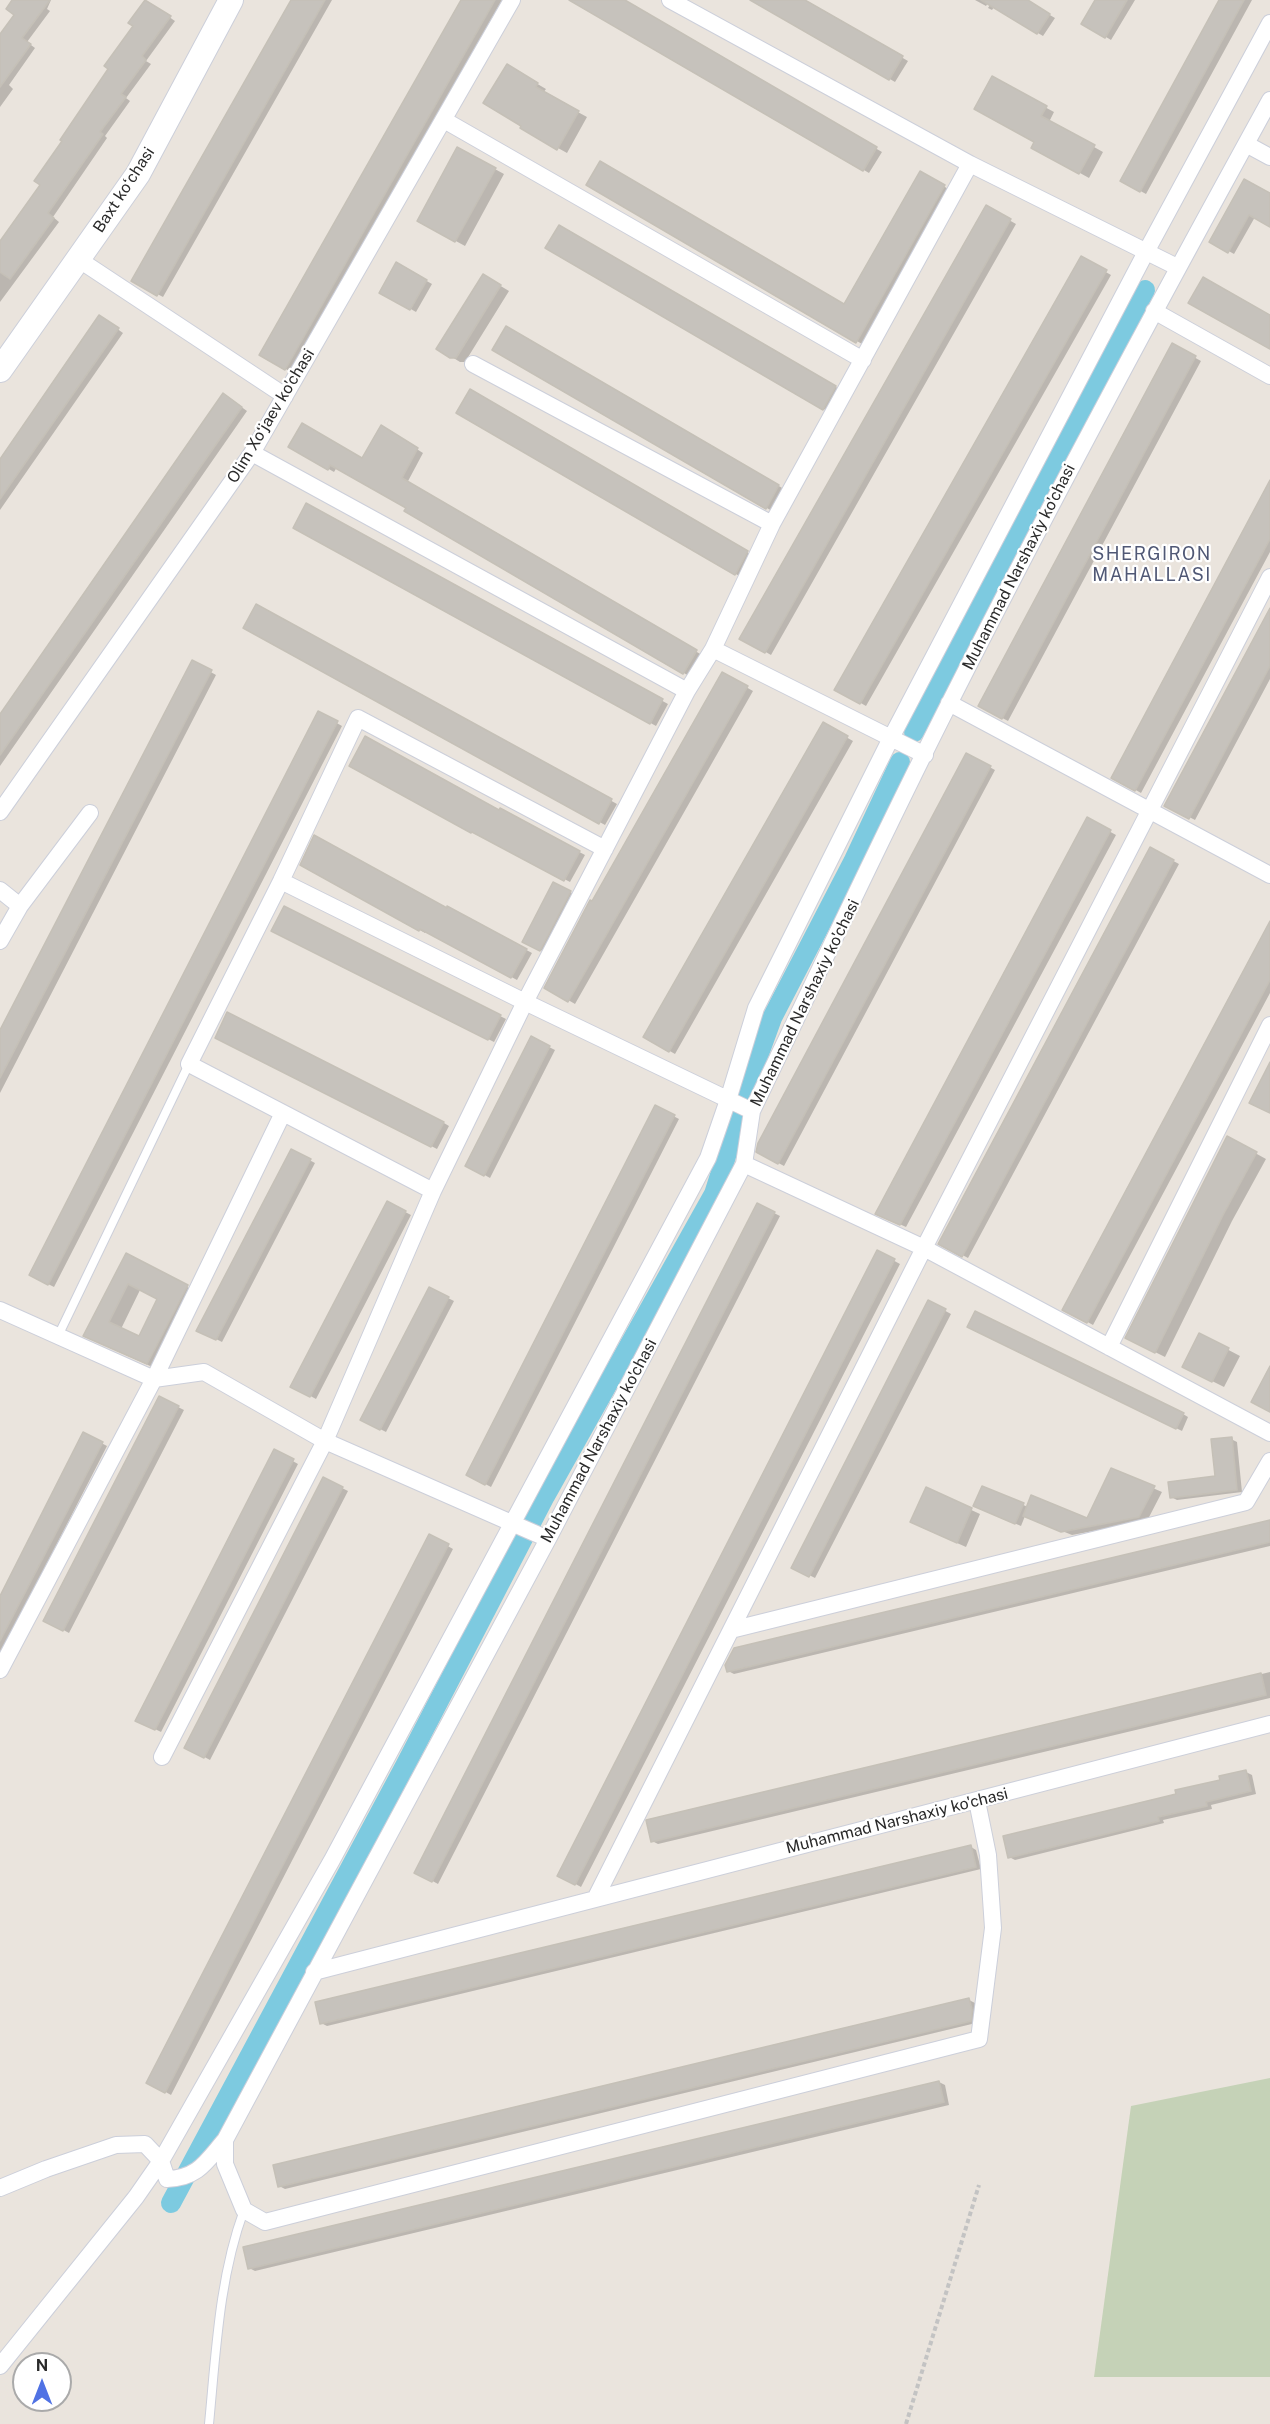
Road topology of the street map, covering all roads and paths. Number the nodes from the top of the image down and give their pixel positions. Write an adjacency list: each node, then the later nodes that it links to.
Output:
1 (512, 0): 6 (street, Olim Xoʻjaev ko'chasi)
2 (669, 0): 9 (street)
3 (223, 3): 11 (main road, Baxt koʻchasi)
4 (1270, 23): 10 (street)
5 (1270, 100): 7 (street, Muhammad Narshaxiy ko'chasi)
6 (444, 120): 14 (street); 18 (street, Olim Xoʻjaev ko'chasi)
7 (1246, 144): 8 (street); 12 (street, Muhammad Narshaxiy ko'chasi)
8 (1270, 157)
9 (970, 164): 10 (street); 14 (street)
10 (1146, 252): 12 (street); 25 (street)
11 (78, 259): 16 (main road, Baxt koʻchasi); 18 (street)
12 (1177, 267): 13 (street, Muhammad Narshaxiy ko'chasi)
13 (1154, 311): 17 (street); 24 (street, Muhammad Narshaxiy ko'chasi)
14 (863, 360): 20 (street)
15 (473, 364): 20 (street)
16 (0, 370)
17 (1270, 376)
18 (285, 396): 19 (street, Olim Xoʻjaev ko'chasi)
19 (252, 453): 23 (street); 28 (street, Olim Xoʻjaev ko'chasi)
20 (772, 524): 22 (street)
21 (1270, 577): 27 (street)
22 (713, 649): 23 (street); 25 (street)
23 (687, 691): 30 (street)
24 (949, 703): 26 (street, Muhammad Narshaxiy ko'chasi); 27 (street)
25 (891, 738): 26 (street); 39 (street)
26 (925, 755): 40 (street, Muhammad Narshaxiy ko'chasi)
27 (1148, 809): 31 (street); 44 (street)
28 (0, 812)
29 (90, 813): 34 (street)
30 (605, 849): 32 (street); 36 (street)
31 (1270, 874)
32 (281, 881): 36 (street); 38 (street)
33 (0, 890): 34 (street)
34 (20, 906): 35 (street)
35 (0, 941)
36 (525, 1002): 39 (street); 43 (street)
37 (1270, 1025): 47 (street)
38 (189, 1064): 41 (street); 46 (lane)
39 (728, 1100): 40 (street); 52 (street)
40 (752, 1112): 42 (street, Muhammad Narshaxiy ko'chasi)
41 (283, 1113): 43 (street); 48 (street)
42 (744, 1164): 44 (street); 53 (street, Muhammad Narshaxiy ko'chasi)
43 (433, 1191): 50 (street)
44 (924, 1248): 47 (street); 54 (street)
45 (0, 1310): 46 (street)
46 (58, 1336): 48 (street)
47 (1109, 1347): 49 (street)
48 (154, 1379): 50 (street); 55 (street)
49 (1270, 1433)
50 (325, 1441): 52 (street); 57 (street)
51 (1270, 1461): 54 (street)
52 (513, 1524): 53 (street); 62 (street)
53 (548, 1539): 60 (street, Muhammad Narshaxiy ko'chasi)
54 (731, 1630): 59 (street)
55 (0, 1670)
56 (1270, 1724): 58 (street, Muhammad Narshaxiy ko'chasi)
57 (162, 1757)
58 (977, 1801): 59 (street, Muhammad Narshaxiy ko'chasi); 65 (street)
59 (596, 1897): 60 (street, Muhammad Narshaxiy ko'chasi)
60 (314, 1972): 61 (street, Muhammad Narshaxiy ko'chasi)
61 (225, 2140): 62 (street, Muhammad Narshaxiy ko'chasi); 65 (street)
62 (161, 2161): 64 (street); 66 (street)
63 (979, 2185): 68 (path)
64 (0, 2188)
65 (244, 2210): 67 (lane)
66 (0, 2366)
67 (209, 2424)
68 (906, 2424)

